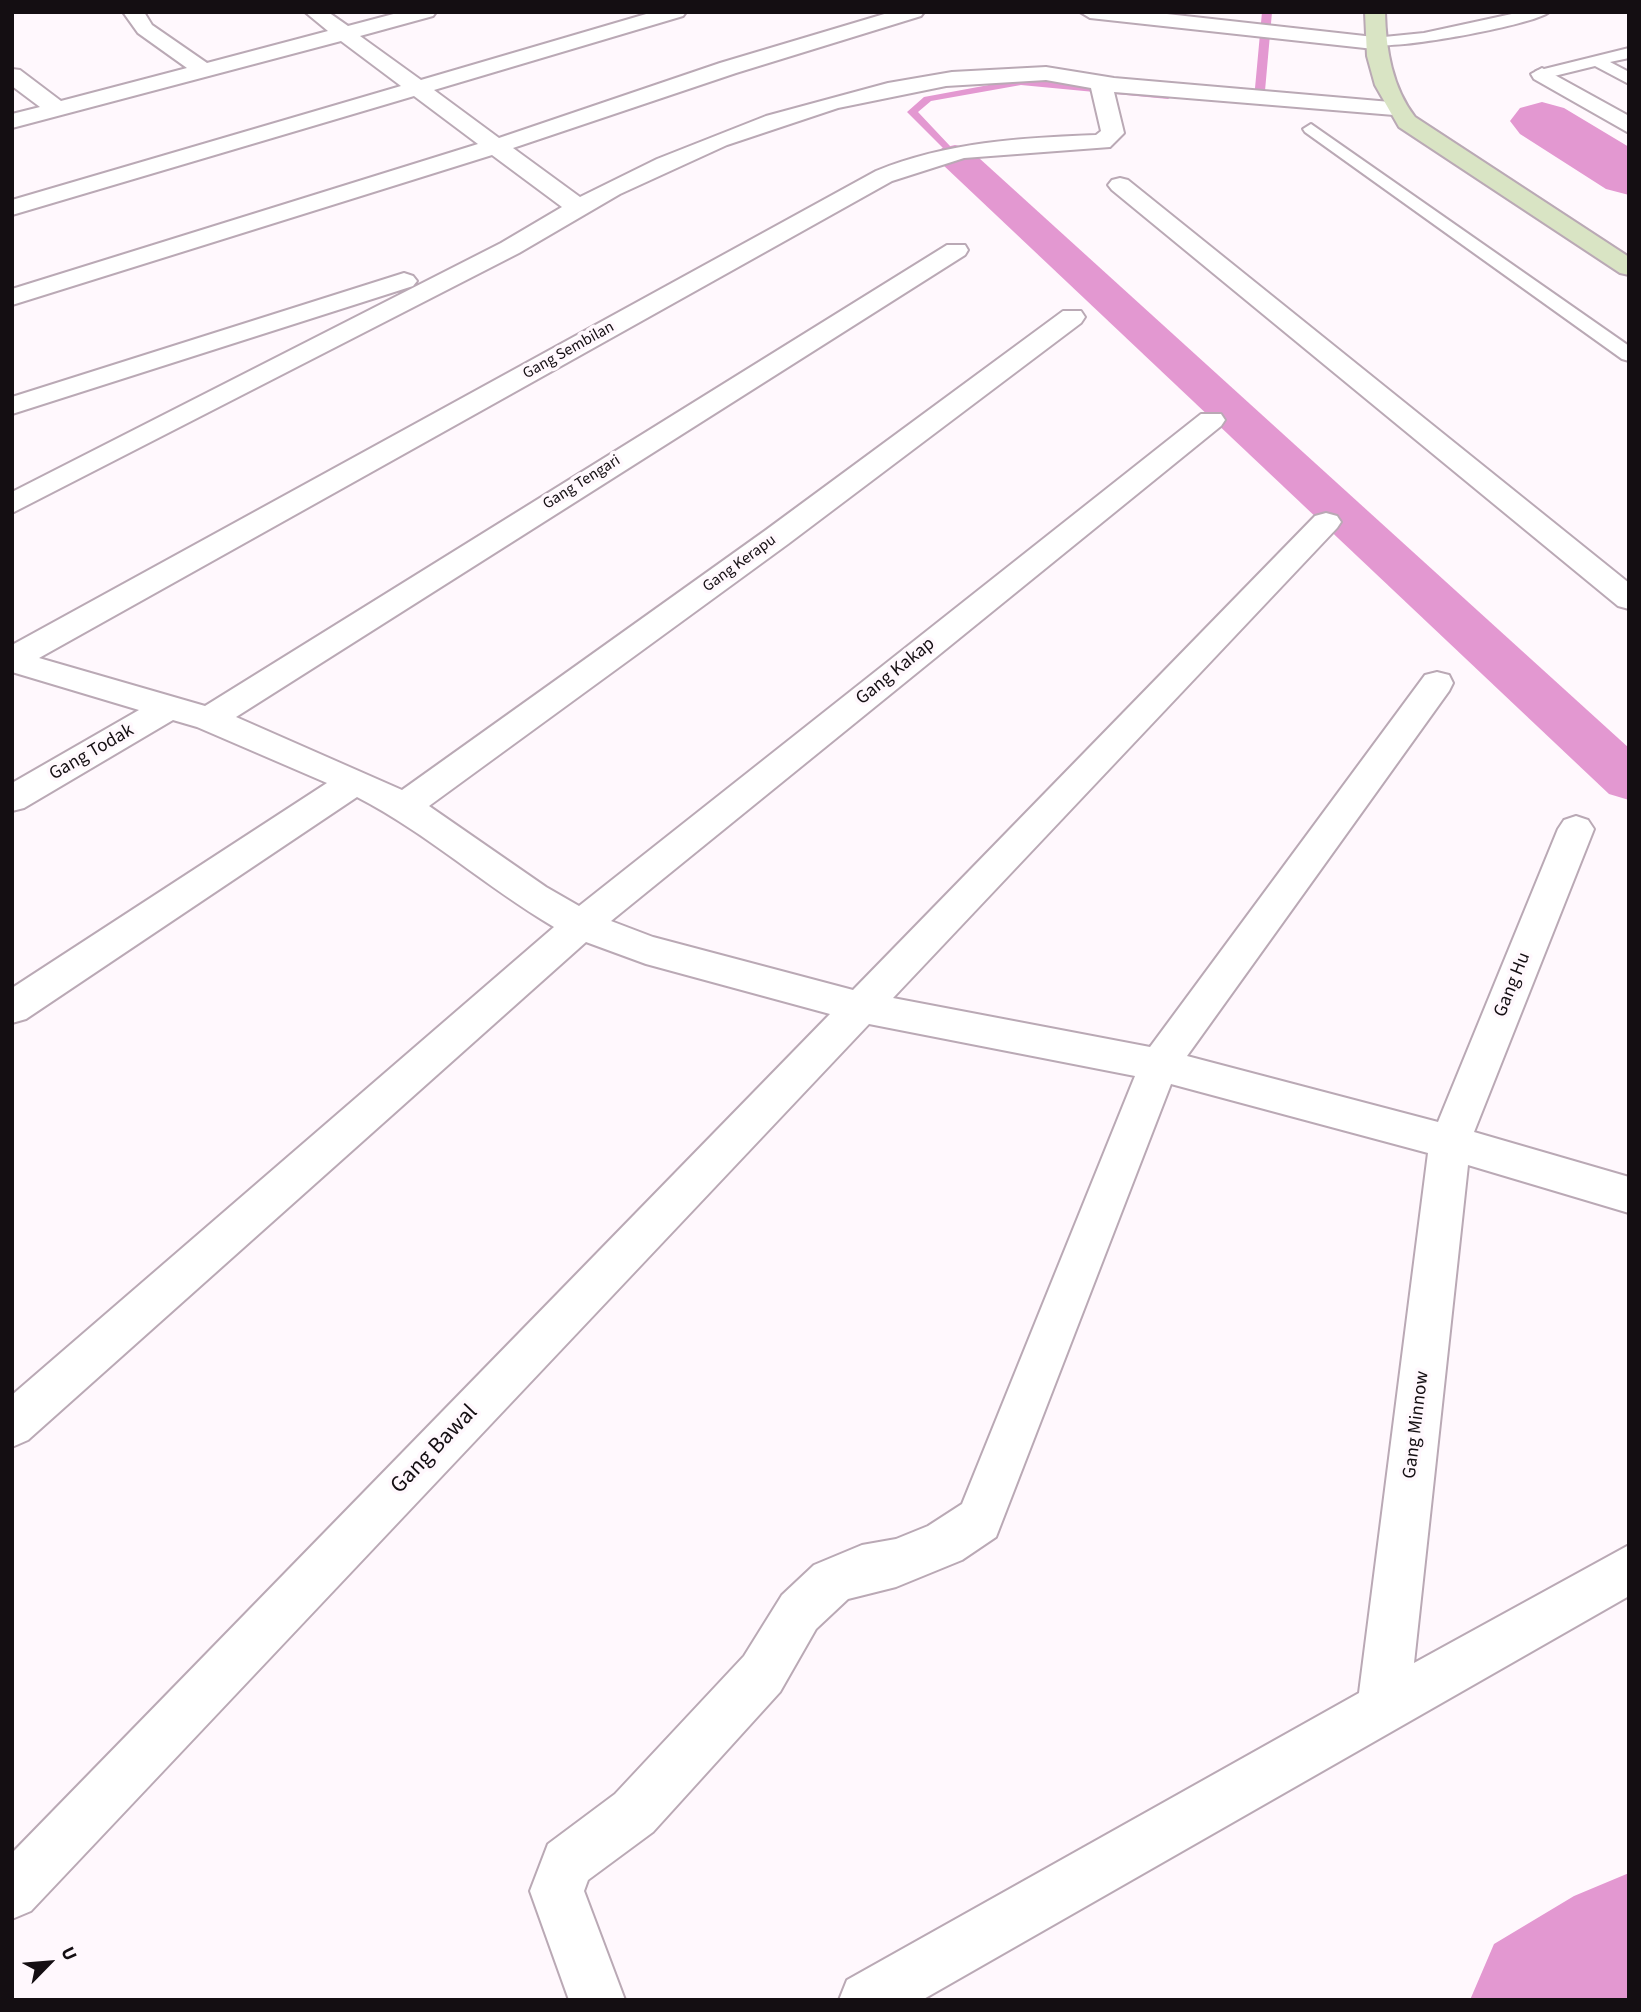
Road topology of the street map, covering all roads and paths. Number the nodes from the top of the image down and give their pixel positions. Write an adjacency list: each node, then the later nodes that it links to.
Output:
1 (133, 12): 13 (street)
2 (315, 12): 9 (street)
3 (426, 12): 9 (street)
4 (676, 12): 17 (street)
5 (914, 12): 24 (street)
6 (1090, 12): 10 (street)
7 (1375, 12): 10 (main road)
8 (1542, 12): 10 (lane)
9 (344, 35): 13 (street); 17 (street)
10 (1374, 43): 20 (main road)
11 (1629, 53): 12 (lane)
12 (1597, 61): 14 (lane); 16 (lane)
13 (203, 70): 19 (street)
14 (1542, 74): 22 (street)
15 (12, 75): 19 (street)
16 (1629, 79)
17 (419, 89): 24 (street); 27 (street)
18 (1102, 89): 20 (street); 26 (street); 39 (street, Gang Sembilan)
19 (55, 108): 21 (street)
20 (1394, 108): 30 (main road)
21 (12, 121)
22 (1629, 126)
23 (1311, 129): 33 (lane)
24 (493, 146): 26 (street); 31 (street)
25 (1121, 185): 38 (street)
26 (576, 206): 28 (street)
27 (12, 208)
28 (510, 248): 34 (street); 36 (street)
29 (956, 250): 42 (street, Gang Tengari)
30 (1629, 268)
31 (12, 297)
32 (1072, 317): 45 (street, Gang Kerapu)
33 (1629, 355)
34 (12, 406)
35 (1211, 419): 47 (street, Gang Kakap)
36 (12, 504)
37 (1326, 522): 48 (street, Gang Bawal)
38 (1627, 596)
39 (12, 660): 41 (street)
40 (1437, 683): 50 (street)
41 (171, 706): 42 (street); 44 (street, Gang Todak)
42 (209, 719): 43 (street)
43 (355, 781): 45 (street); 49 (street)
44 (12, 799)
45 (404, 806): 47 (street)
46 (1576, 829): 51 (street, Gang Hu)
47 (581, 925): 48 (street); 53 (street, Gang Kakap)
48 (859, 1007): 50 (street); 56 (street, Gang Bawal)
49 (12, 1008)
50 (1159, 1065): 51 (street); 57 (street)
51 (1450, 1142): 52 (street); 55 (street, Gang Minnow)
52 (1629, 1195)
53 (12, 1425)
54 (1629, 1569): 55 (street)
55 (1383, 1708): 58 (street)
56 (12, 1892)
57 (597, 2000)
58 (867, 2000)

